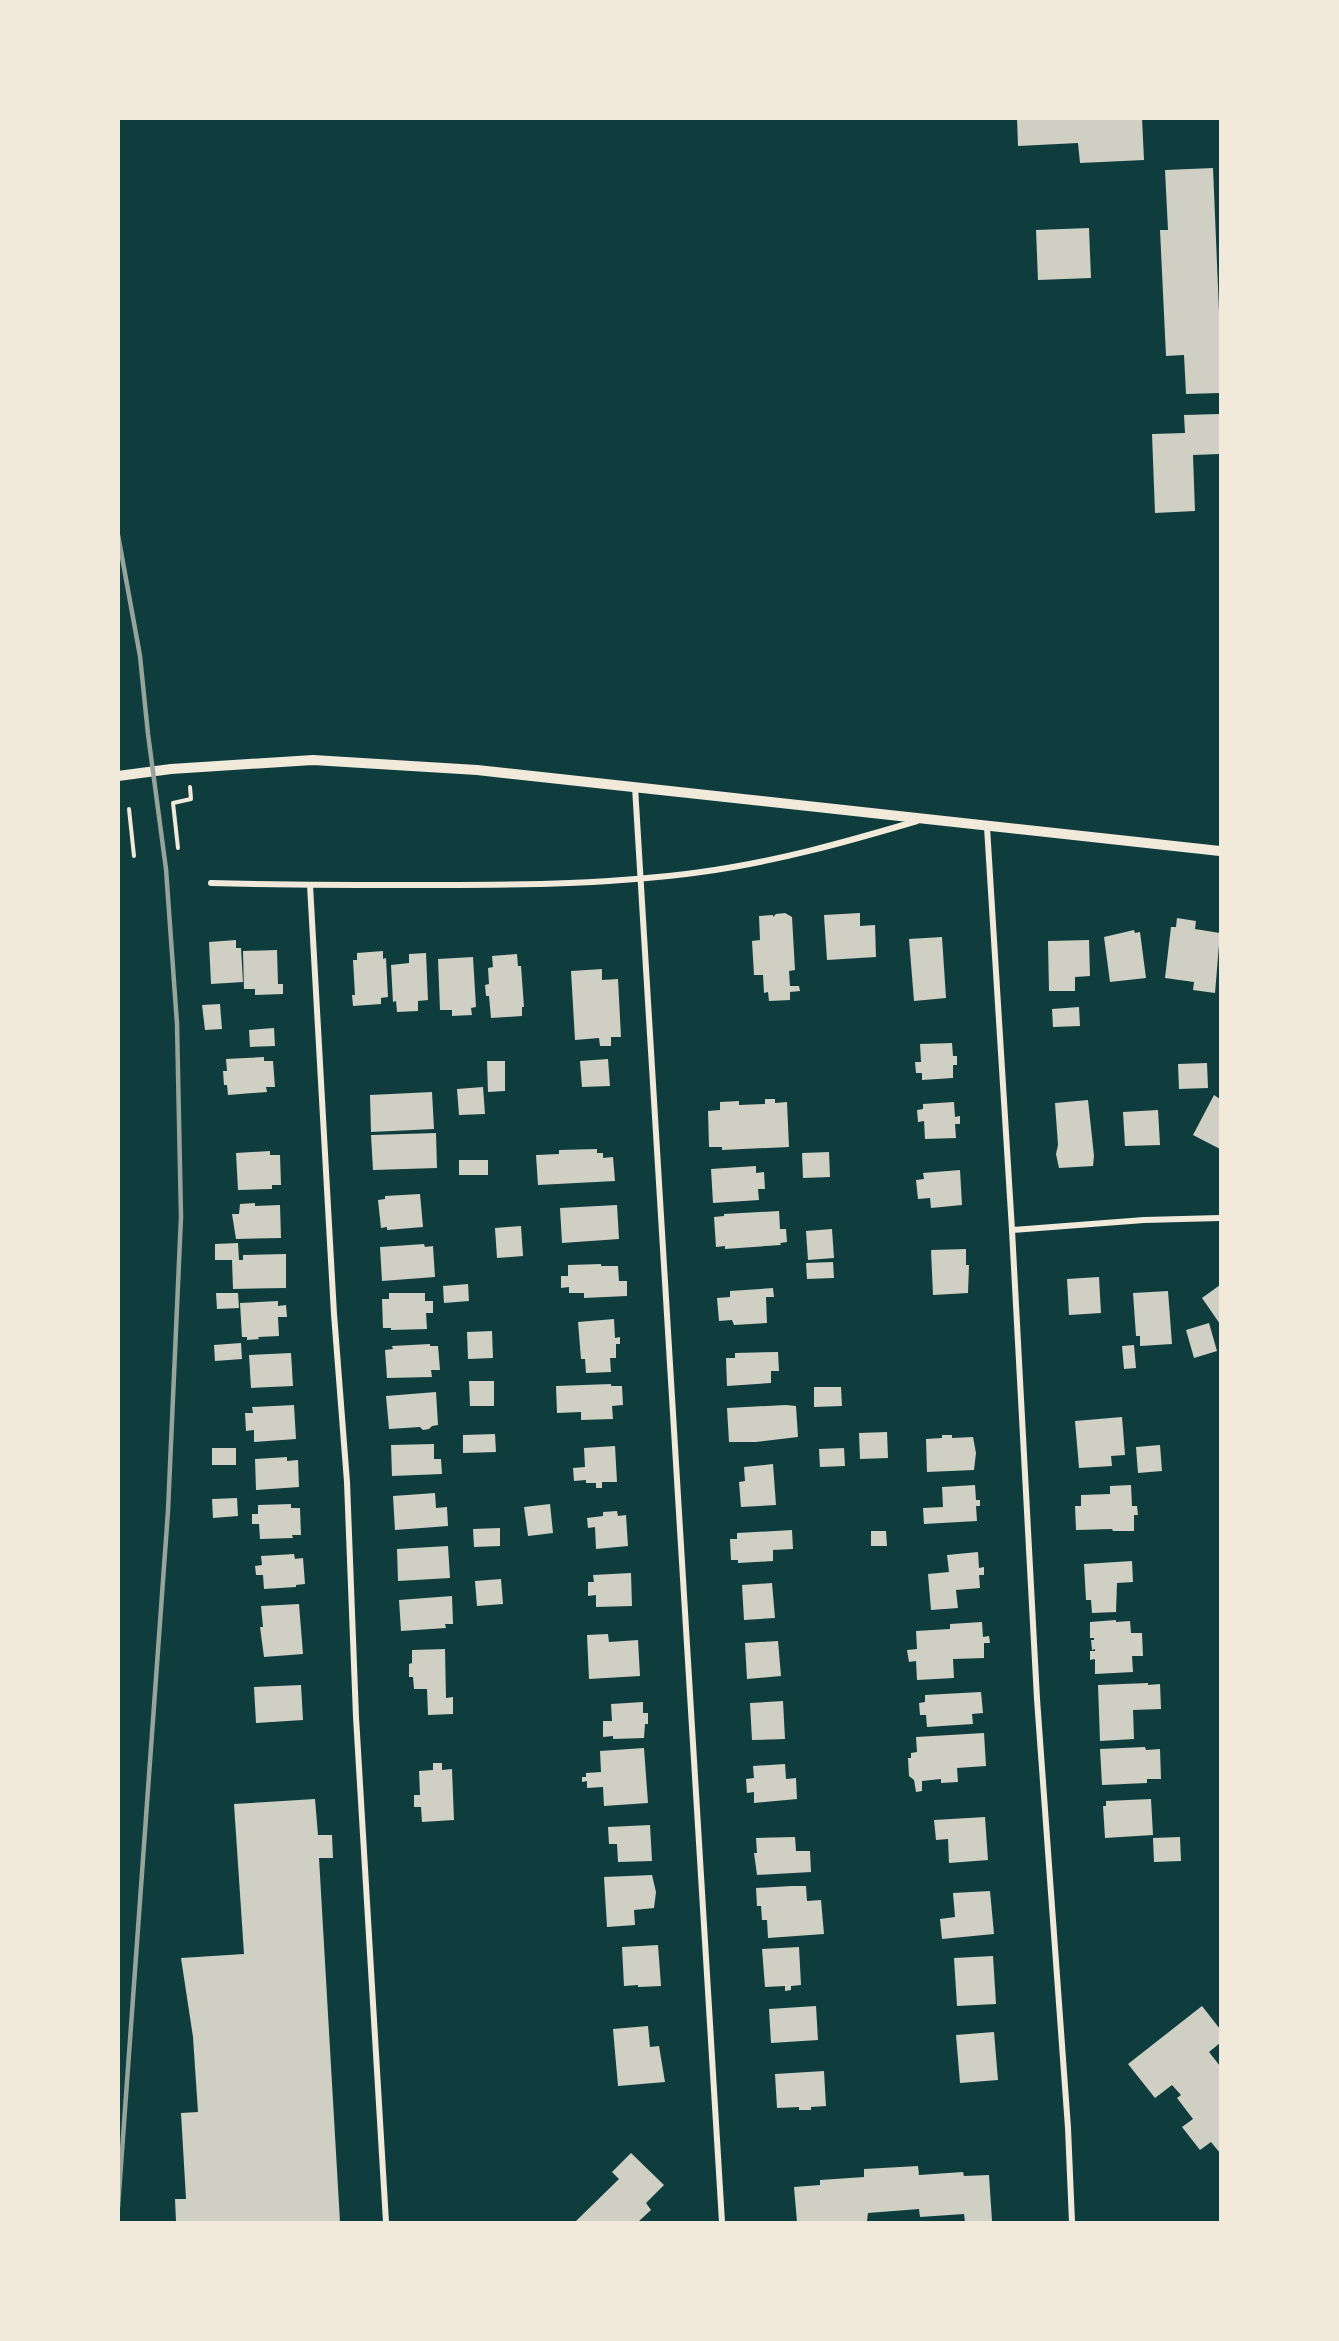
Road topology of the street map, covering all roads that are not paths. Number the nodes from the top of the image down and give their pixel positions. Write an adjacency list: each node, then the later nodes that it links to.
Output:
1 (118, 776): 2 (street)
2 (635, 787): 3 (street); 6 (street)
3 (925, 819): 4 (street); 6 (street)
4 (987, 827): 5 (street); 10 (street)
5 (1221, 851)
6 (641, 879): 8 (street); 12 (street)
7 (211, 882): 8 (street)
8 (310, 885): 11 (street)
9 (1221, 1218): 10 (street)
10 (1012, 1230): 13 (street)
11 (386, 2223)
12 (722, 2223)
13 (1072, 2223)

